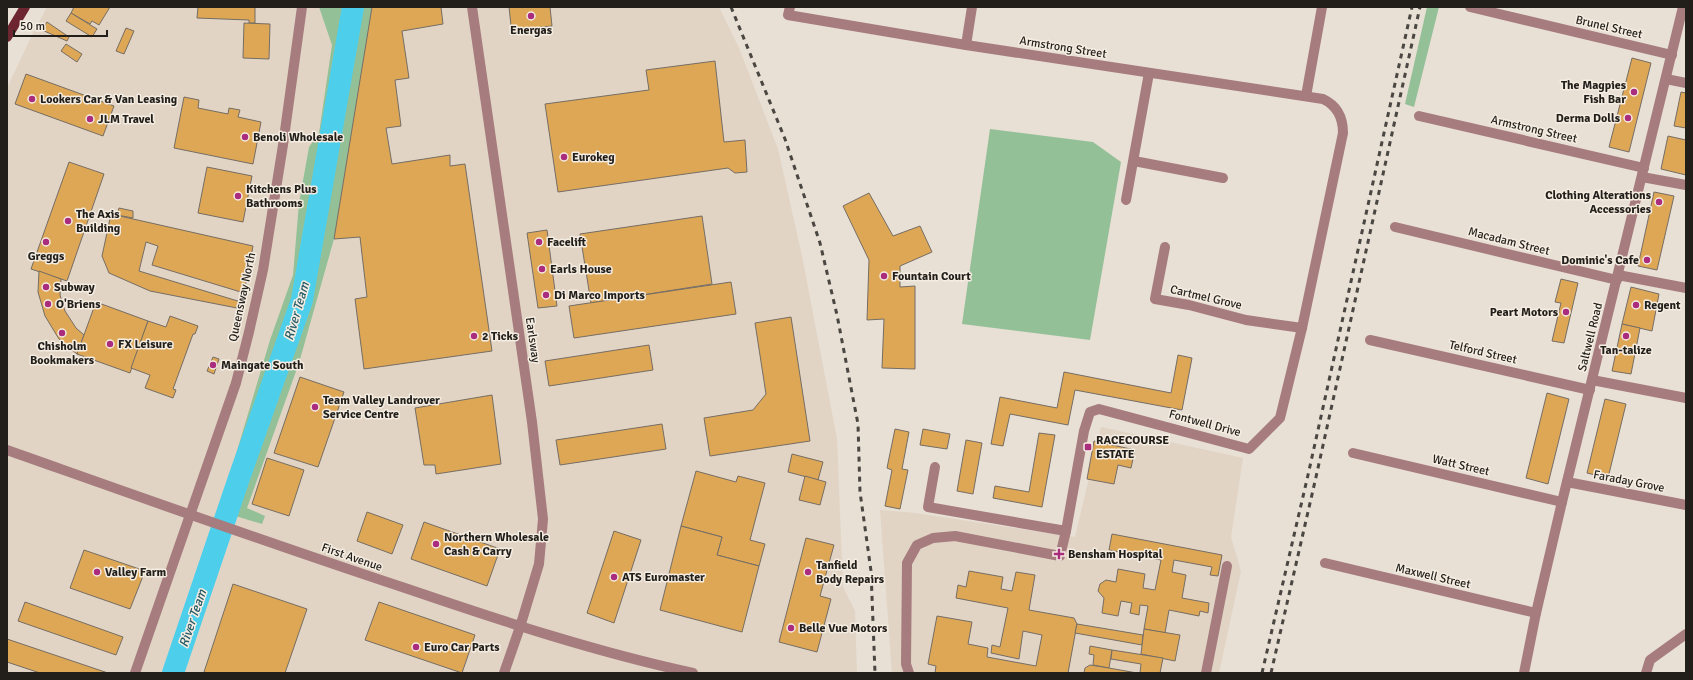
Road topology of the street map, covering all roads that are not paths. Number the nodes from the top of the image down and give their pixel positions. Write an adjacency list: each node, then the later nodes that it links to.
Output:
1 (25, 7): 9 (main road)
2 (302, 7): 38 (street, Queensway North)
3 (472, 7): 43 (street, Earlsway)
4 (972, 7): 10 (street)
5 (1322, 7): 15 (street)
6 (1470, 7): 11 (street, Brunel Street)
7 (1683, 7): 11 (street, Saltwell Road)
8 (789, 11): 10 (street, Armstrong Street)
9 (7, 36)
10 (966, 45): 12 (street, Armstrong Street)
11 (1672, 55): 13 (street, Saltwell Road)
12 (1149, 73): 15 (street, Armstrong Street); 18 (street)
13 (1666, 79): 14 (street); 19 (street, Saltwell Road)
14 (1686, 83)
15 (1306, 96): 16 (street, Armstrong Street)
16 (1332, 105): 27 (street, Fontwell Drive)
17 (1419, 116): 19 (street, Armstrong Street)
18 (1134, 162): 20 (street); 22 (street)
19 (1643, 172): 21 (street, Armstrong Street); 25 (street, Saltwell Road)
20 (1224, 178)
21 (1686, 185)
22 (1126, 200)
23 (1394, 227): 25 (street, Macadam Street)
24 (1164, 247): 27 (street, Cartmel Grove)
25 (1617, 278): 26 (street, Macadam Street); 29 (street, Saltwell Road)
26 (1686, 288)
27 (1302, 328): 39 (street, Fontwell Drive)
28 (1370, 340): 30 (street, Telford Street)
29 (1592, 380): 30 (street, Saltwell Road); 31 (street)
30 (1590, 390): 35 (street, Saltwell Road)
31 (1686, 398)
32 (7, 450): 38 (street, First Avenue)
33 (1353, 453): 36 (street, Watt Street)
34 (935, 467): 39 (street)
35 (1567, 482): 36 (street, Saltwell Road); 37 (street, Faraday Grove)
36 (1562, 502): 42 (street, Saltwell Road)
37 (1686, 505)
38 (189, 514): 43 (street, First Avenue); 45 (street, Queensway North)
39 (1066, 531): 48 (street)
40 (1325, 563): 42 (street, Maxwell Street)
41 (1227, 566): 49 (street)
42 (1536, 613): 50 (street, Saltwell Road)
43 (520, 627): 46 (street, Earlsway); 47 (street, First Avenue)
44 (1686, 634): 51 (street)
45 (135, 673)
46 (504, 673)
47 (693, 673)
48 (909, 673)
49 (1206, 673)
50 (1524, 673)
51 (1646, 673)

